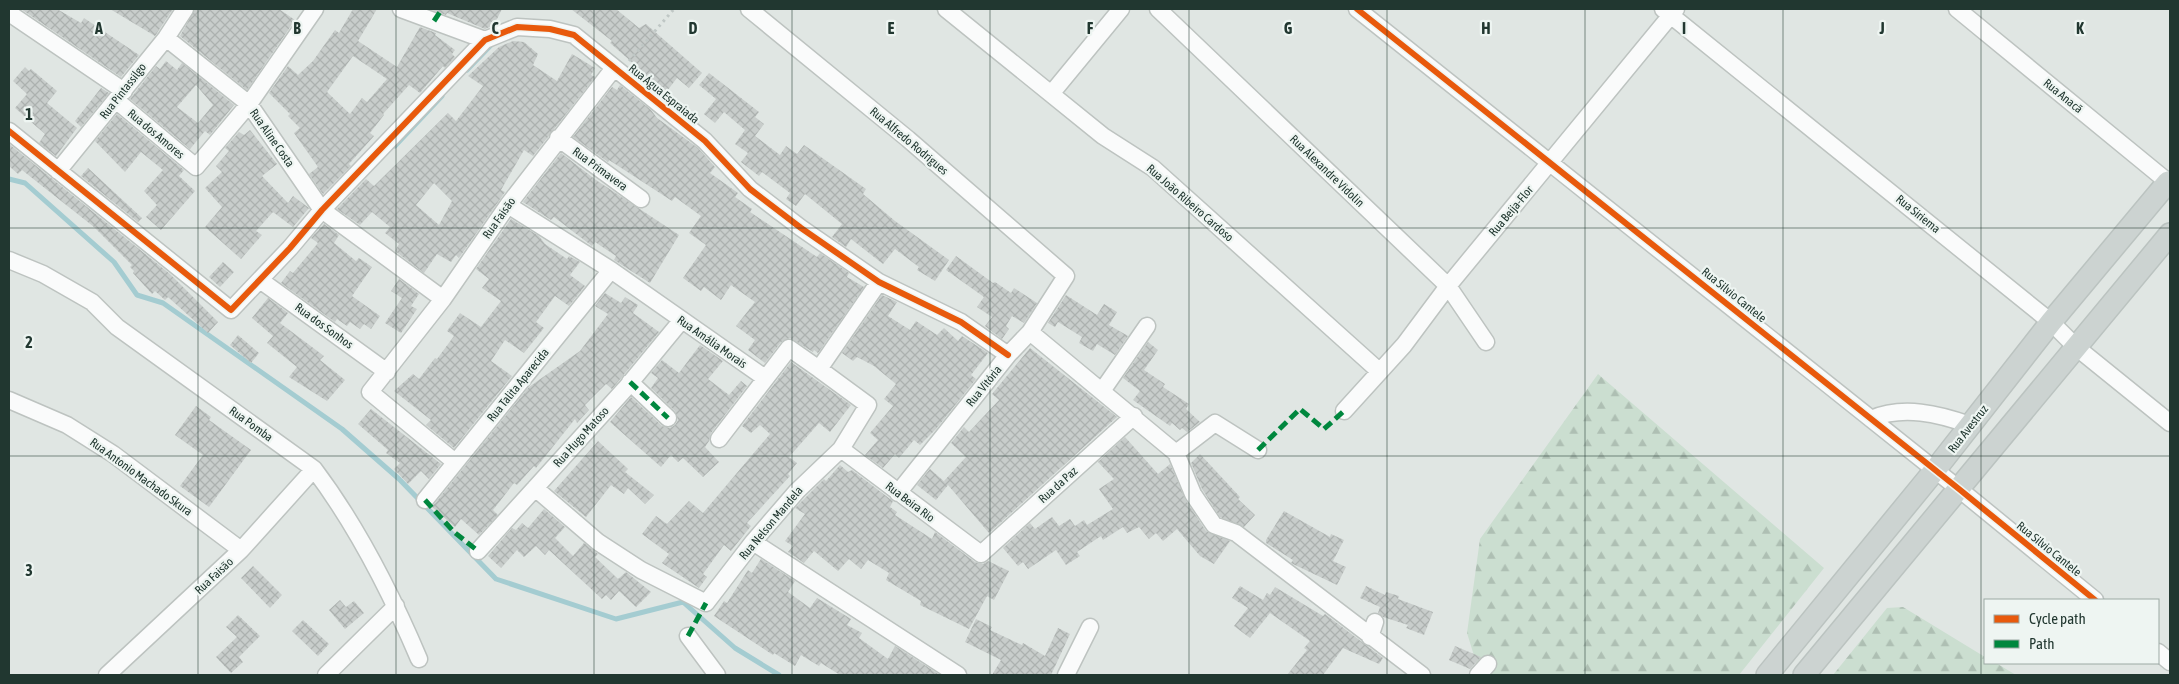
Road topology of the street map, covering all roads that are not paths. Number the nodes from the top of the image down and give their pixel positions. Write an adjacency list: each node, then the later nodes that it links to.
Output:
1 (185, 9): 12 (street, Rua Pintassilgo)
2 (315, 9): 17 (street)
3 (402, 9): 13 (street)
4 (749, 9): 29 (street, Rua Alfredo Rodrigues)
5 (946, 9): 15 (street, Rua João Ribeiro Cardoso)
6 (1121, 9): 15 (street)
7 (1158, 9): 32 (street, Rua Alexandre Vidolin)
8 (1357, 9): 20 (street, Rua Silvio Cantele)
9 (1956, 9): 22 (street, Rua Anacã)
10 (1670, 11): 20 (street, Rua Beija-Flor); 35 (street, Rua Siriema)
11 (9, 13): 16 (street, Rua dos Amores)
12 (166, 38): 16 (street, Rua Pintassilgo); 17 (street, Rua Aline Costa)
13 (485, 40): 14 (street, Rua Água Espraiada); 25 (street, Rua Água Espraiada)
14 (617, 70): 19 (street, Rua Faisão); 31 (street, Rua Água Espraiada)
15 (1051, 94): 42 (street, Rua João Ribeiro Cardoso)
16 (120, 96): 17 (street, Rua dos Amores); 21 (street, Rua Pintassilgo)
17 (249, 104): 25 (street, Rua Aline Costa)
18 (9, 132): 21 (street)
19 (558, 138): 23 (street, Rua Primavera); 24 (street, Rua Faisão)
20 (1550, 163): 32 (street, Rua Beija-Flor); 51 (street, Rua Silvio Cantele)
21 (58, 171): 30 (street, Rua Água Espraiada)
22 (2169, 183): 35 (main road, Rua Avestruz)
23 (641, 199)
24 (508, 205): 28 (street, Rua Amália Morais); 33 (street, Rua Faisão)
25 (322, 210): 30 (street, Rua Água Espraiada); 33 (street, Rua Aline Costa)
26 (2170, 234): 39 (main road)
27 (9, 260): 59 (street, Rua Pomba)
28 (611, 270): 34 (street, Rua Amália Morais); 58 (street, Rua Talita Aparecida)
29 (1066, 276): 37 (street, Rua Vitória)
30 (260, 280): 43 (street, Rua dos Sonhos)
31 (879, 282): 40 (street, Rua Água Espraiada); 41 (street)
32 (1448, 286): 38 (street, Rua Alexandre Vidolin); 42 (street, Rua Beija-Flor)
33 (443, 299): 43 (street, Rua Faisão)
34 (681, 321): 44 (street, Rua Amália Morais); 45 (street, Rua Hugo Matoso)
35 (2051, 322): 39 (street, Rua Siriema); 53 (main road, Rua Avestruz)
36 (1147, 326): 46 (street)
37 (1030, 332): 40 (street, Rua Vitória); 46 (street)
38 (1486, 342)
39 (2076, 347): 52 (street, Rua Siriema); 62 (main road)
40 (1008, 355): 63 (street, Rua Vitória)
41 (819, 370): 44 (street); 55 (street, Rua Nelson Mandela)
42 (1380, 371): 48 (street, Rua Beija-Flor)
43 (387, 372): 58 (street, Rua Faisão)
44 (764, 378): 54 (street)
45 (630, 382): 50 (street); 61 (street, Rua Hugo Matoso)
46 (1102, 391): 49 (street)
47 (9, 400): 66 (street, Rua Antonio Machado Skura)
48 (1344, 411)
49 (1134, 416): 57 (street); 68 (street, Rua da Paz)
50 (668, 418)
51 (1871, 419): 53 (street); 60 (street, Rua Silvio Cantele)
52 (2170, 423)
53 (1970, 425): 60 (main road, Rua Avestruz)
54 (719, 439)
55 (841, 449): 63 (street, Rua Beira Rio); 65 (street, Rua Nelson Mandela)
56 (1258, 450): 57 (street)
57 (1176, 453): 81 (street)
58 (455, 462): 64 (street, Rua Talita Aparecida)
59 (314, 469): 66 (street, Rua Faisão); 70 (street, Rua Pomba)
60 (1935, 470): 62 (street, Rua Silvio Cantele); 82 (main road, Rua Avestruz)
61 (535, 488): 65 (street, Rua Nelson Mandela); 67 (street, Rua Hugo Matoso)
62 (1959, 489): 69 (street, Rua Silvio Cantele); 83 (main road)
63 (898, 493): 68 (street, Rua Beira Rio)
64 (426, 500)
65 (753, 542): 79 (street)
66 (241, 550): 76 (street, Rua Faisão)
67 (478, 551)
68 (981, 554)
69 (2094, 599)
70 (396, 606): 74 (street, Rua Pomba); 77 (street)
71 (1090, 627): 80 (street)
72 (688, 636): 78 (street)
73 (2159, 653): 75 (street)
74 (419, 658)
75 (2170, 662)
76 (107, 675)
77 (326, 675)
78 (717, 675)
79 (957, 675)
80 (1066, 675)
81 (1422, 675)
82 (1768, 675)
83 (1804, 675)

